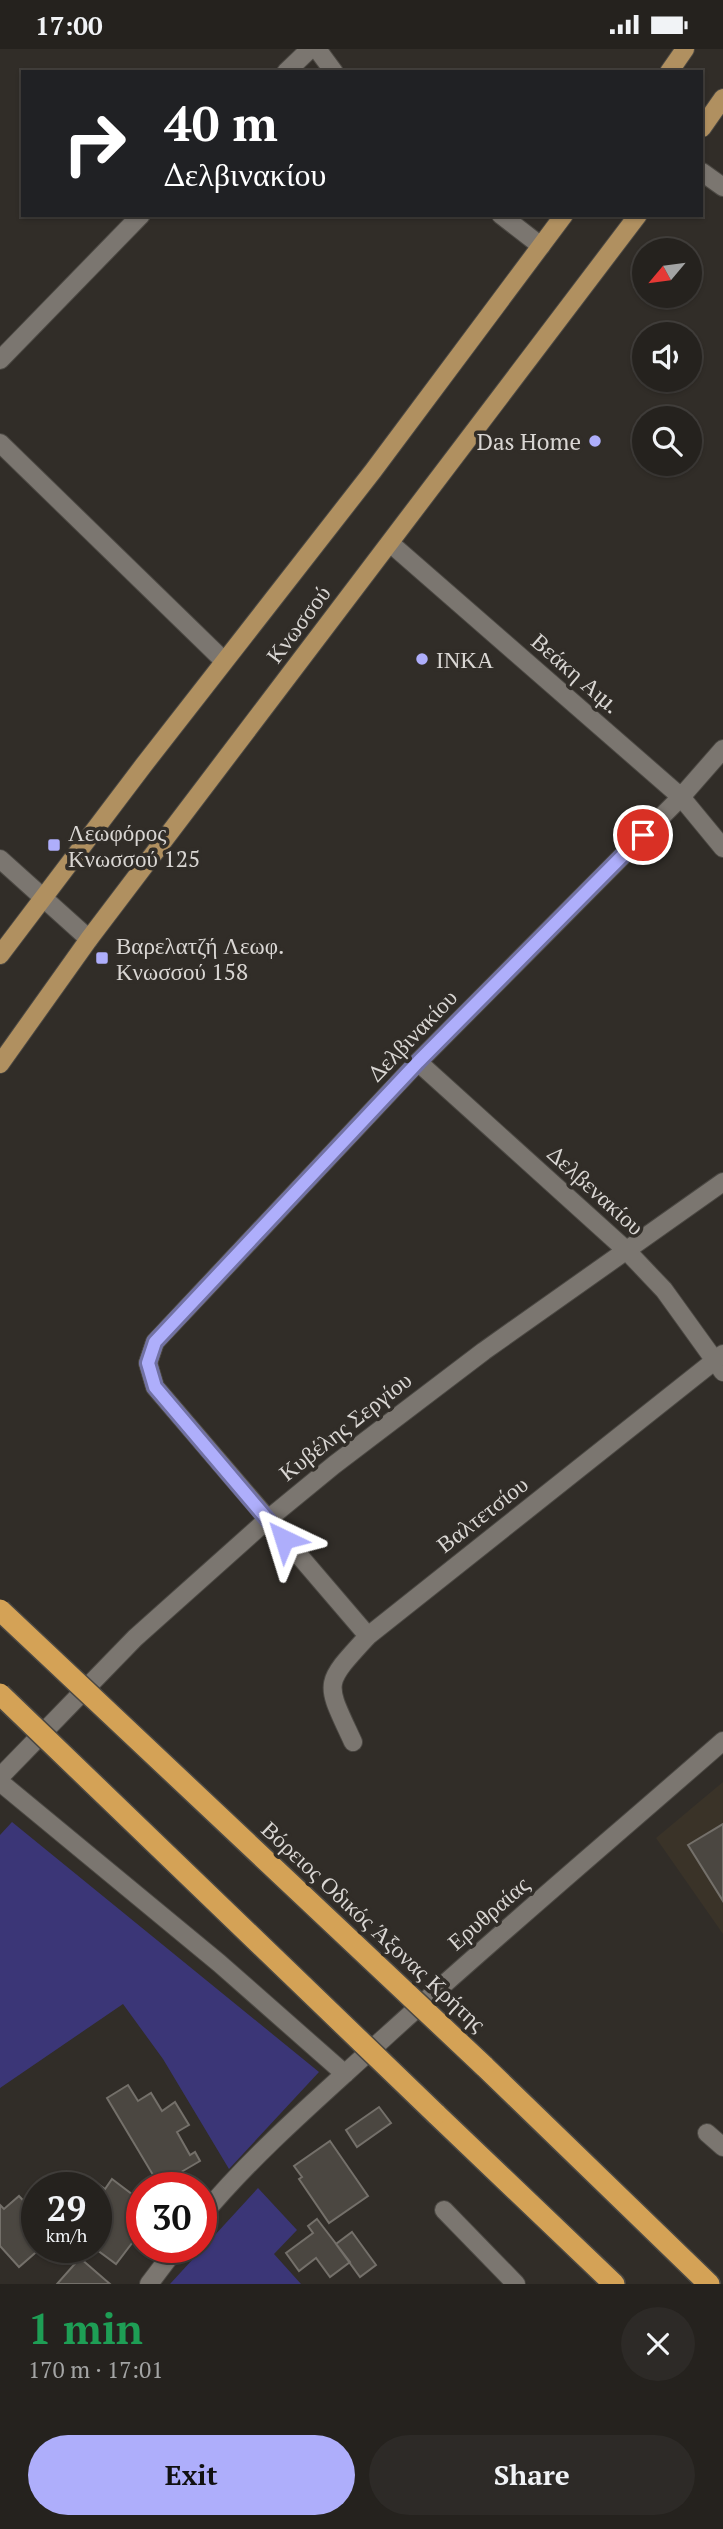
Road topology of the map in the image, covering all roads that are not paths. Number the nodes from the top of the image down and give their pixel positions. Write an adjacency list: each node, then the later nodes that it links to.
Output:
1 (310, 49): 4 (street)
2 (317, 49): 5 (street)
3 (685, 49): 6 (main road)
4 (288, 70)
5 (333, 70)
6 (670, 70)
7 (723, 98): 8 (main road)
8 (703, 127)
9 (703, 173): 10 (street)
10 (723, 187)
11 (139, 217): 16 (street)
12 (504, 217): 15 (street)
13 (563, 217): 15 (main road, Κνωσσού)
14 (636, 217): 18 (main road, Κνωσσού)
15 (541, 246): 19 (main road, Κνωσσού)
16 (0, 360)
17 (0, 443): 19 (street)
18 (390, 543): 21 (street, Βεάκη Αιμ.); 25 (main road, Κνωσσού)
19 (224, 661): 24 (main road, Κνωσσού)
20 (723, 749): 21 (street, Δελβινακίου)
21 (681, 797): 22 (street, Βεάκη Αιμ.); 27 (street, Δελβινακίου)
22 (723, 848)
23 (0, 859): 24 (street)
24 (42, 897): 25 (street); 26 (main road, Κνωσσού)
25 (89, 939): 28 (main road, Κνωσσού)
26 (0, 955)
27 (418, 1062): 30 (street, Δελβενακίου); 32 (street, Δελβινακίου)
28 (0, 1064)
29 (723, 1182): 30 (street, Κυβέλης Σεργίου)
30 (626, 1250): 31 (street, Δελβενακίου); 32 (street, Κυβέλης Σεργίου)
31 (720, 1362): 34 (street, Βαλτετσίου)
32 (267, 1520): 34 (street); 38 (street, Κυβέλης Σεργίου)
33 (0, 1610): 49 (highway, Βόρειος Οδικός Άξονας Κρήτης, bridge)
34 (368, 1636): 37 (street, Βαλτετσίου)
35 (0, 1693): 48 (highway, bridge)
36 (723, 1741): 40 (street, Ερυθραίας)
37 (353, 1742)
38 (0, 1777)
39 (0, 1782): 40 (street)
40 (345, 2074): 43 (street, Ερυθραίας)
41 (707, 2133): 42 (street)
42 (723, 2147)
43 (217, 2200)
44 (444, 2210): 47 (street)
45 (165, 2263): 46 (street)
46 (149, 2284)
47 (516, 2284)
48 (614, 2284)
49 (709, 2284)

